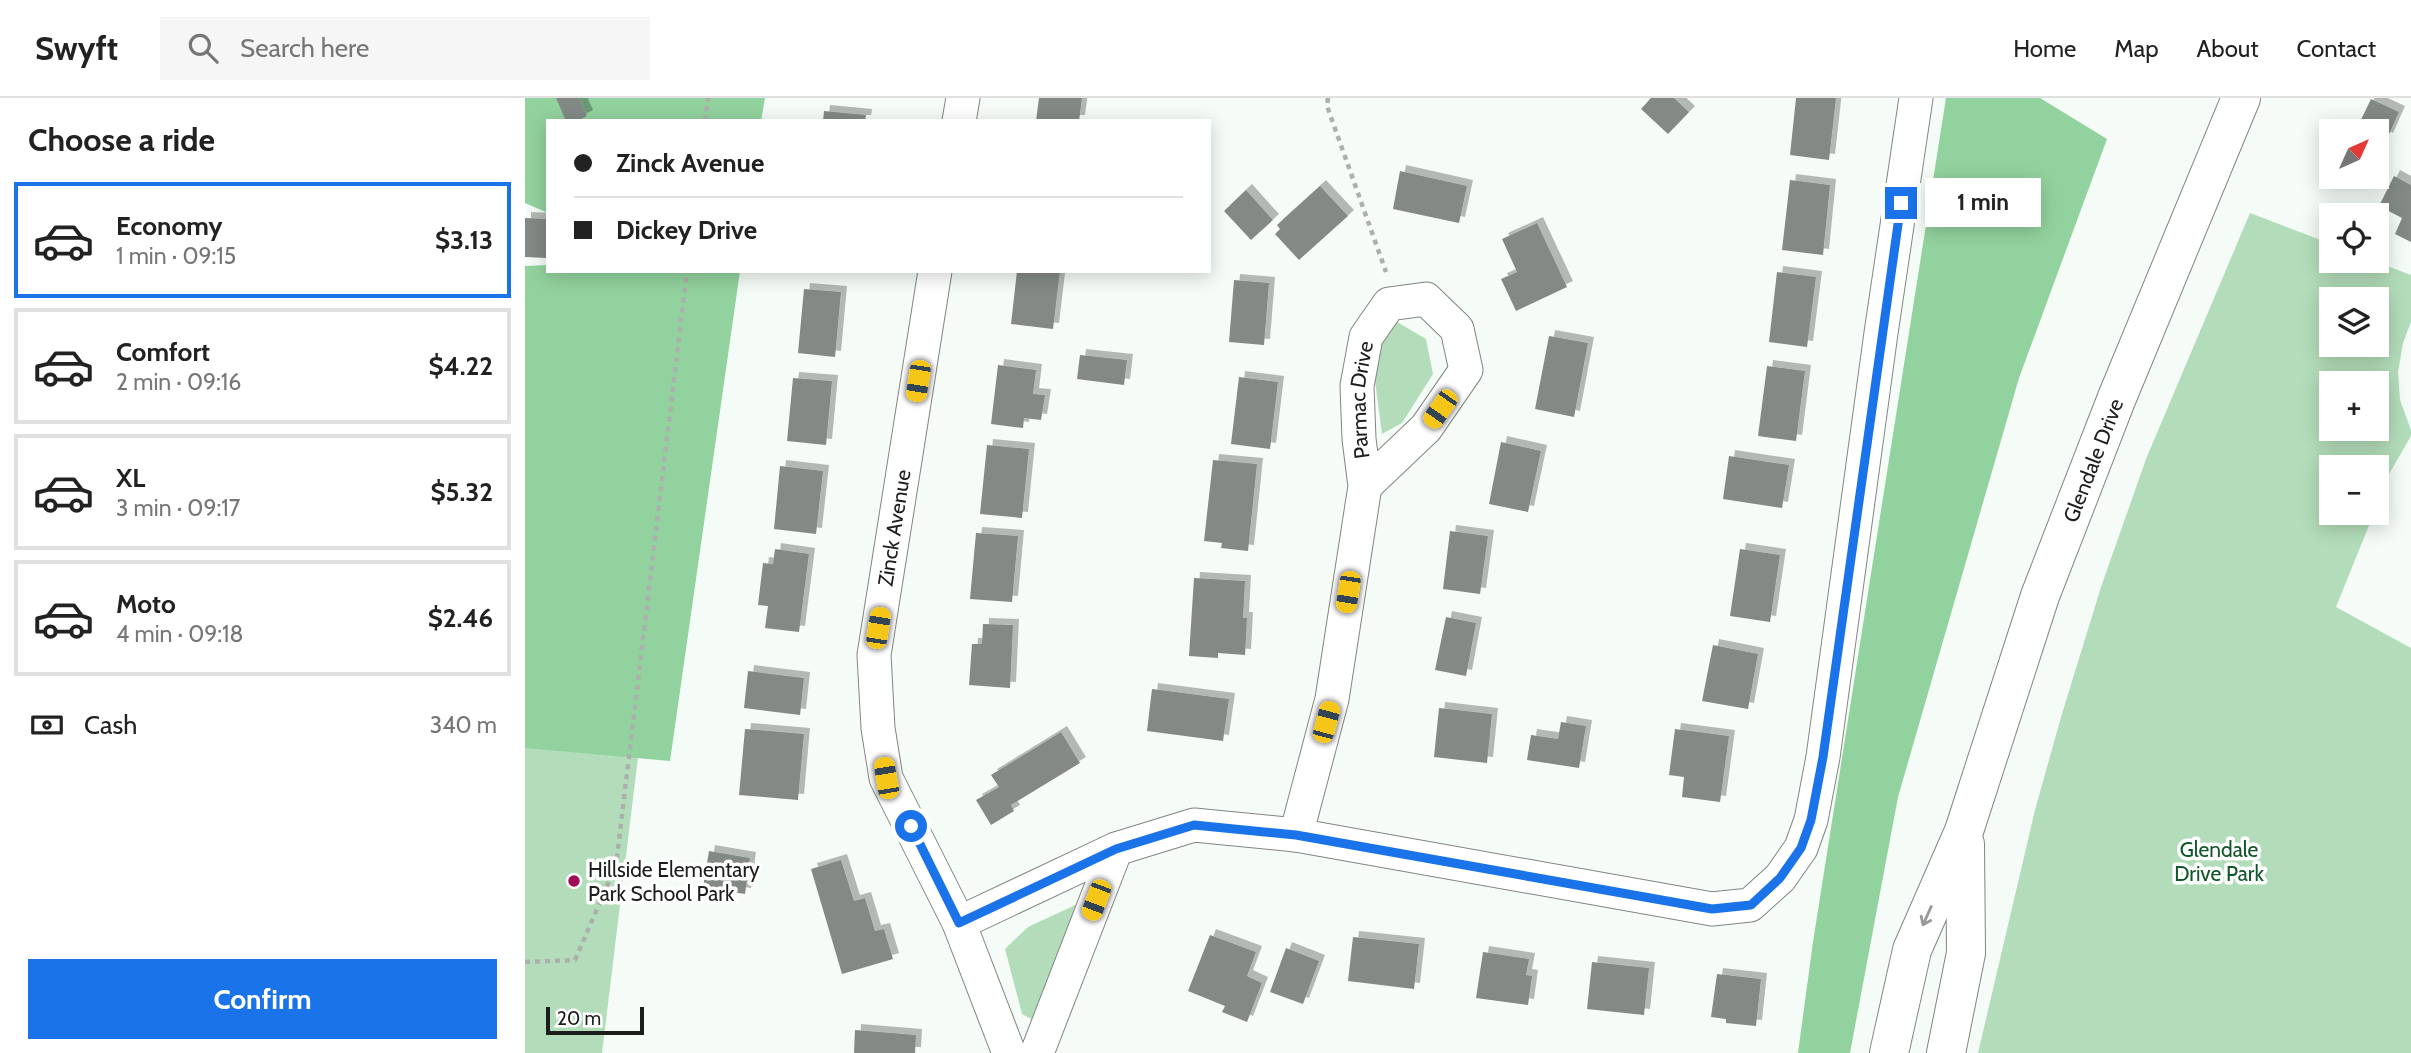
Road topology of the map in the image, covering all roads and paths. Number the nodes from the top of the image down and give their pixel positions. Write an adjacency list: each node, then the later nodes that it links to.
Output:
1 (708, 98): 6 (path)
2 (963, 98): 7 (street)
3 (1328, 98): 10 (path)
4 (1916, 98): 13 (street)
5 (2241, 98): 12 (main road, Glendale Drive)
6 (705, 119)
7 (959, 119)
8 (687, 273): 16 (path)
9 (935, 273): 15 (street, Zinck Avenue)
10 (1389, 304): 11 (street, Parmac Drive); 11 (street, Parmac Drive)
11 (1365, 485): 13 (street, Parmac Drive)
12 (1964, 831): 19 (main road, Glendale Drive, one-way to 19); 20 (main road, Glendale Drive)
13 (1296, 835): 14 (street)
14 (1116, 849): 15 (street); 18 (street)
15 (959, 923): 17 (street, Zinck Avenue)
16 (525, 962)
17 (1009, 1053)
18 (1037, 1053)
19 (1889, 1053)
20 (1946, 1053)

